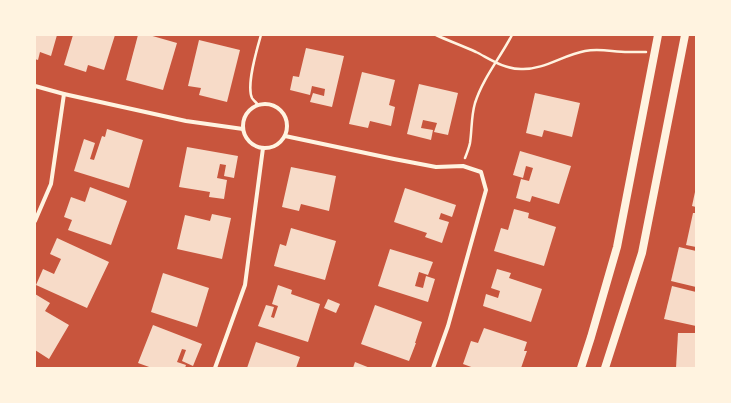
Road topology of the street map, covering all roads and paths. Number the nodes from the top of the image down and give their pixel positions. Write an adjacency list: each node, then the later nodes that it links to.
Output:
1 (261, 35): 10 (path)
2 (436, 35): 7 (path)
3 (512, 35): 7 (path)
4 (658, 35): 6 (main road)
5 (685, 35): 19 (main road)
6 (654, 52): 7 (path); 18 (main road)
7 (495, 62): 14 (path)
8 (35, 86): 9 (street)
9 (64, 94): 11 (street); 15 (street)
10 (258, 105): 11 (street); 12 (street)
11 (244, 129): 13 (street)
12 (285, 136): 13 (street); 14 (street)
13 (263, 148): 16 (street)
14 (463, 166): 17 (street)
15 (35, 221)
16 (215, 368)
17 (433, 368)
18 (581, 368)
19 (605, 368)

